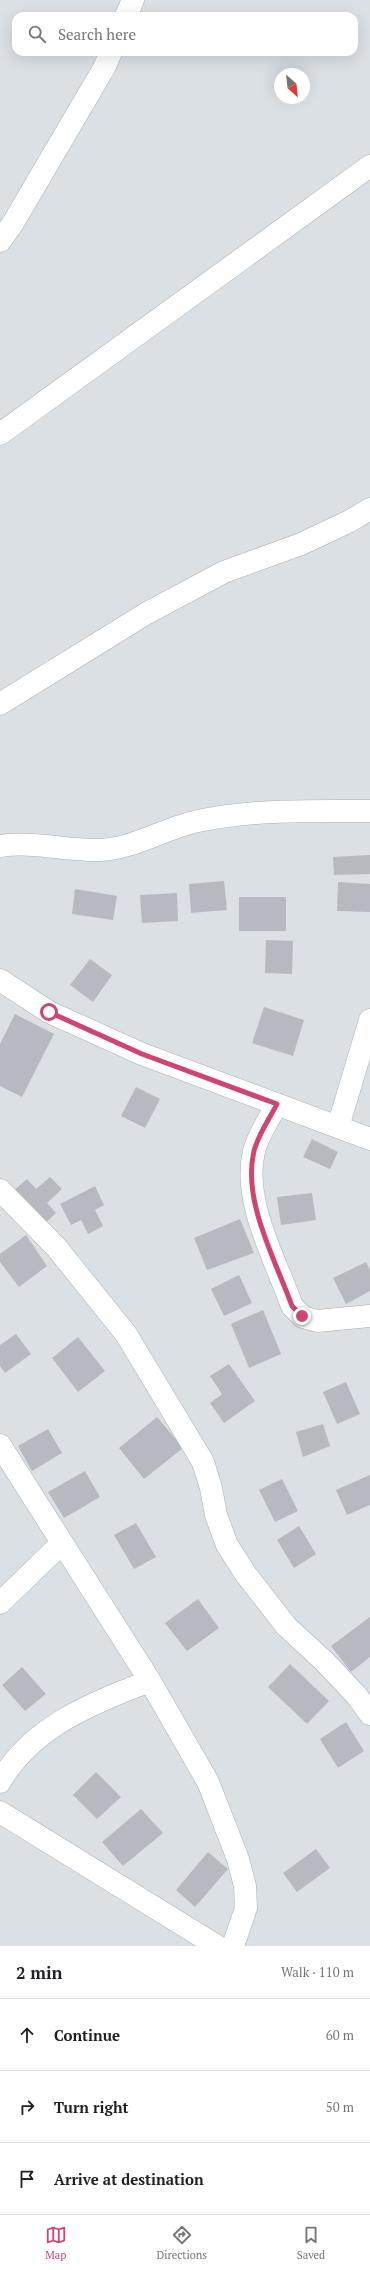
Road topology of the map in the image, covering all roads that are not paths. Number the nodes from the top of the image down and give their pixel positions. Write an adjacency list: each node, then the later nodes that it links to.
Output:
1 (132, 0): 2 (street)
2 (128, 12)
3 (109, 56): 5 (street)
4 (370, 166): 6 (street)
5 (0, 241)
6 (0, 434)
7 (370, 509): 8 (street)
8 (0, 704)
9 (370, 810): 10 (street)
10 (0, 846)
11 (0, 980): 13 (street)
12 (370, 1020): 14 (street)
13 (277, 1104): 14 (street); 17 (street)
14 (338, 1126): 15 (street)
15 (370, 1139)
16 (0, 1190): 22 (street)
17 (370, 1316)
18 (0, 1445): 19 (street)
19 (62, 1543): 20 (street); 21 (street)
20 (0, 1602)
21 (150, 1681): 23 (street); 26 (street)
22 (370, 1714)
23 (0, 1782)
24 (0, 1812): 25 (street)
25 (217, 1946)
26 (232, 1946)

